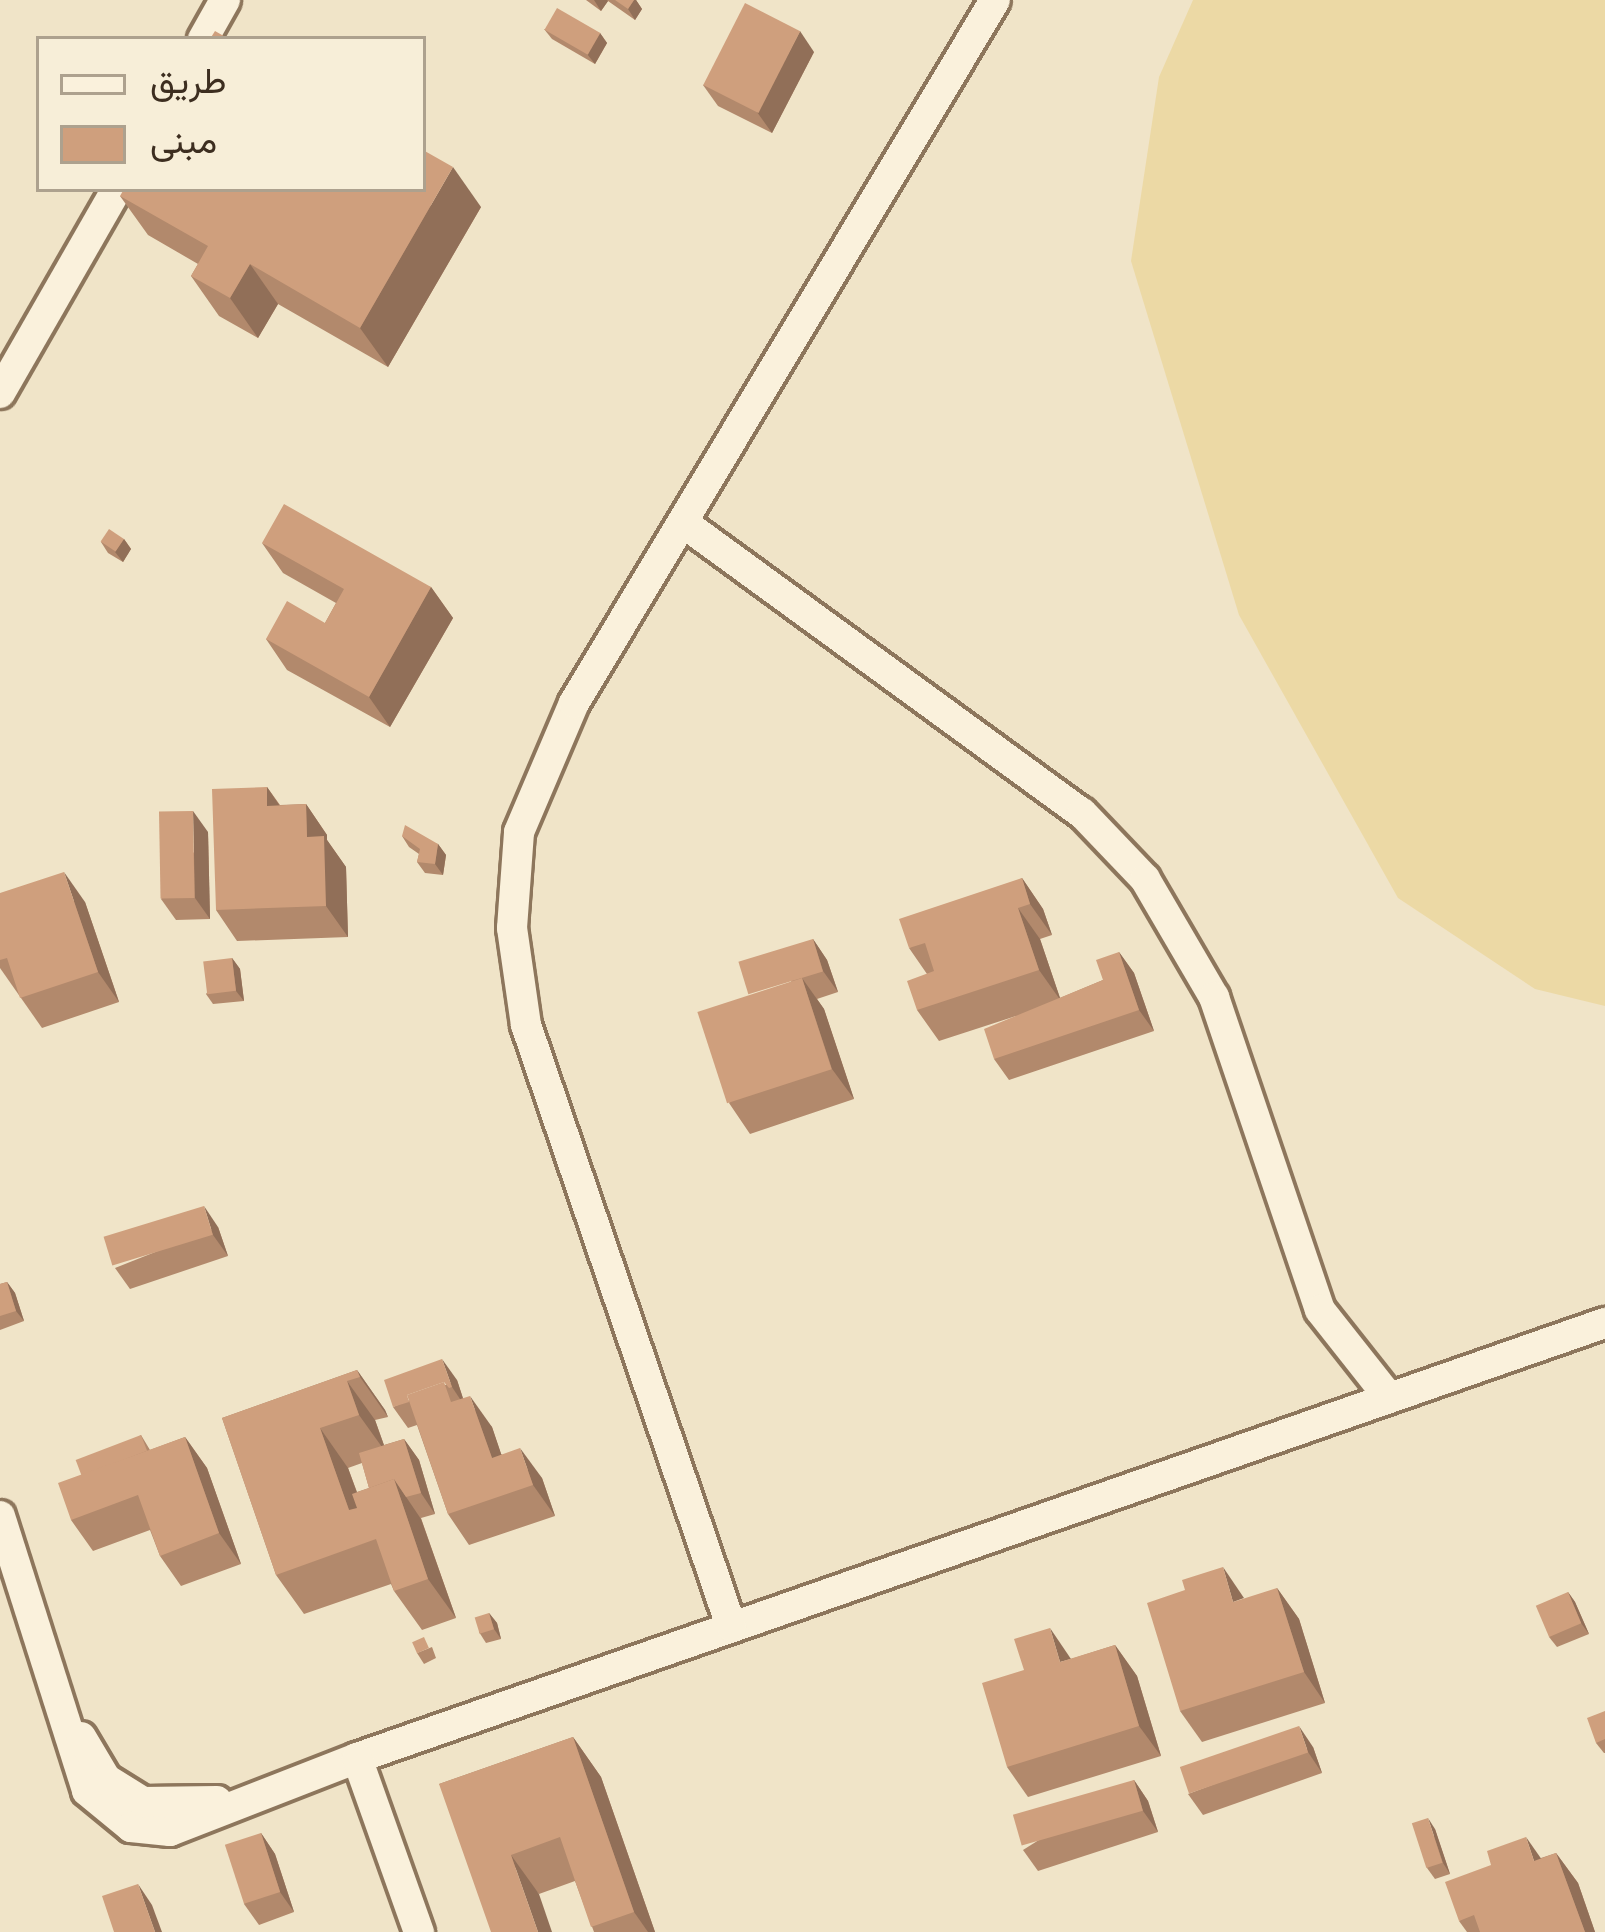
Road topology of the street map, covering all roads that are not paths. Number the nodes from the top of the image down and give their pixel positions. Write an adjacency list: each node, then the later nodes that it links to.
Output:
1 (225, 0): 4 (street)
2 (973, 0): 5 (street)
3 (995, 0): 5 (street)
4 (205, 36)
5 (929, 106): 8 (street)
6 (115, 192): 7 (street)
7 (0, 393)
8 (686, 524): 10 (street); 12 (street)
9 (1605, 1323): 10 (street)
10 (1388, 1396): 12 (street)
11 (0, 1516): 13 (street)
12 (731, 1626): 13 (street)
13 (357, 1758): 14 (street)
14 (419, 1932)

